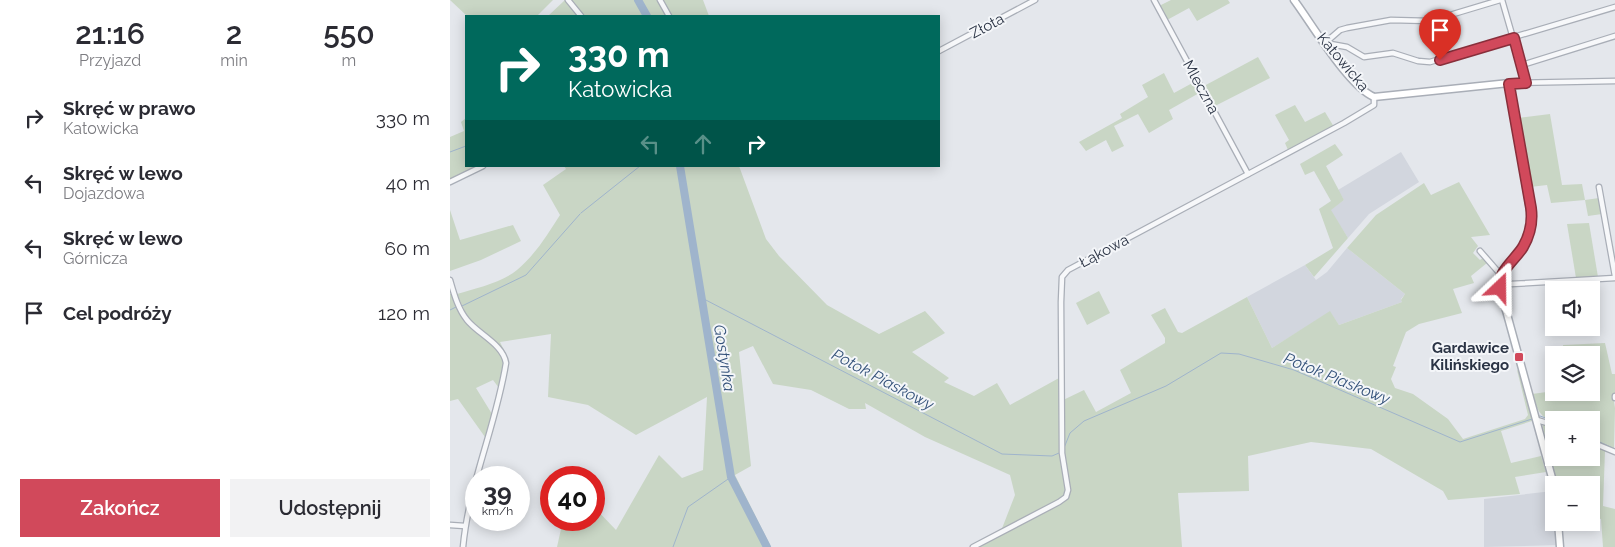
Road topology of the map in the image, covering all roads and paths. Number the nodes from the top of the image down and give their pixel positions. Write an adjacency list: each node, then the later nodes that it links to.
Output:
1 (568, 0): 8 (street)
2 (660, 0): 9 (street)
3 (1035, 0): 13 (street, Złota)
4 (1154, 0): 20 (street, Mleczna)
5 (1294, 0): 12 (street, Katowicka)
6 (1501, 0): 11 (street); 12 (street)
7 (1615, 8): 11 (street)
8 (580, 15)
9 (668, 15)
10 (1615, 36): 14 (street)
11 (1514, 38): 12 (street); 14 (street)
12 (1325, 43): 18 (street, Katowicka)
13 (940, 50)
14 (1522, 64): 16 (street)
15 (1615, 81): 16 (street, Katowicka)
16 (1526, 83): 17 (street, Katowicka)
17 (1509, 84): 18 (street, Katowicka); 24 (street)
18 (1374, 97): 20 (street, Łąkowa)
19 (481, 167): 21 (street)
20 (1248, 174): 38 (street, Łąkowa)
21 (450, 182)
22 (1599, 187): 25 (street)
23 (1480, 251): 24 (street)
24 (1501, 275): 27 (street)
25 (1615, 277): 27 (street)
26 (450, 280): 32 (street)
27 (1499, 283): 28 (street)
28 (1537, 420): 29 (street); 33 (street)
29 (1545, 422)
30 (1600, 446): 31 (street)
31 (1615, 452)
32 (479, 466)
33 (1552, 476)
34 (450, 525): 35 (street)
35 (465, 526): 37 (street)
36 (1559, 531): 39 (street)
37 (463, 547)
38 (973, 547)
39 (1560, 547)

